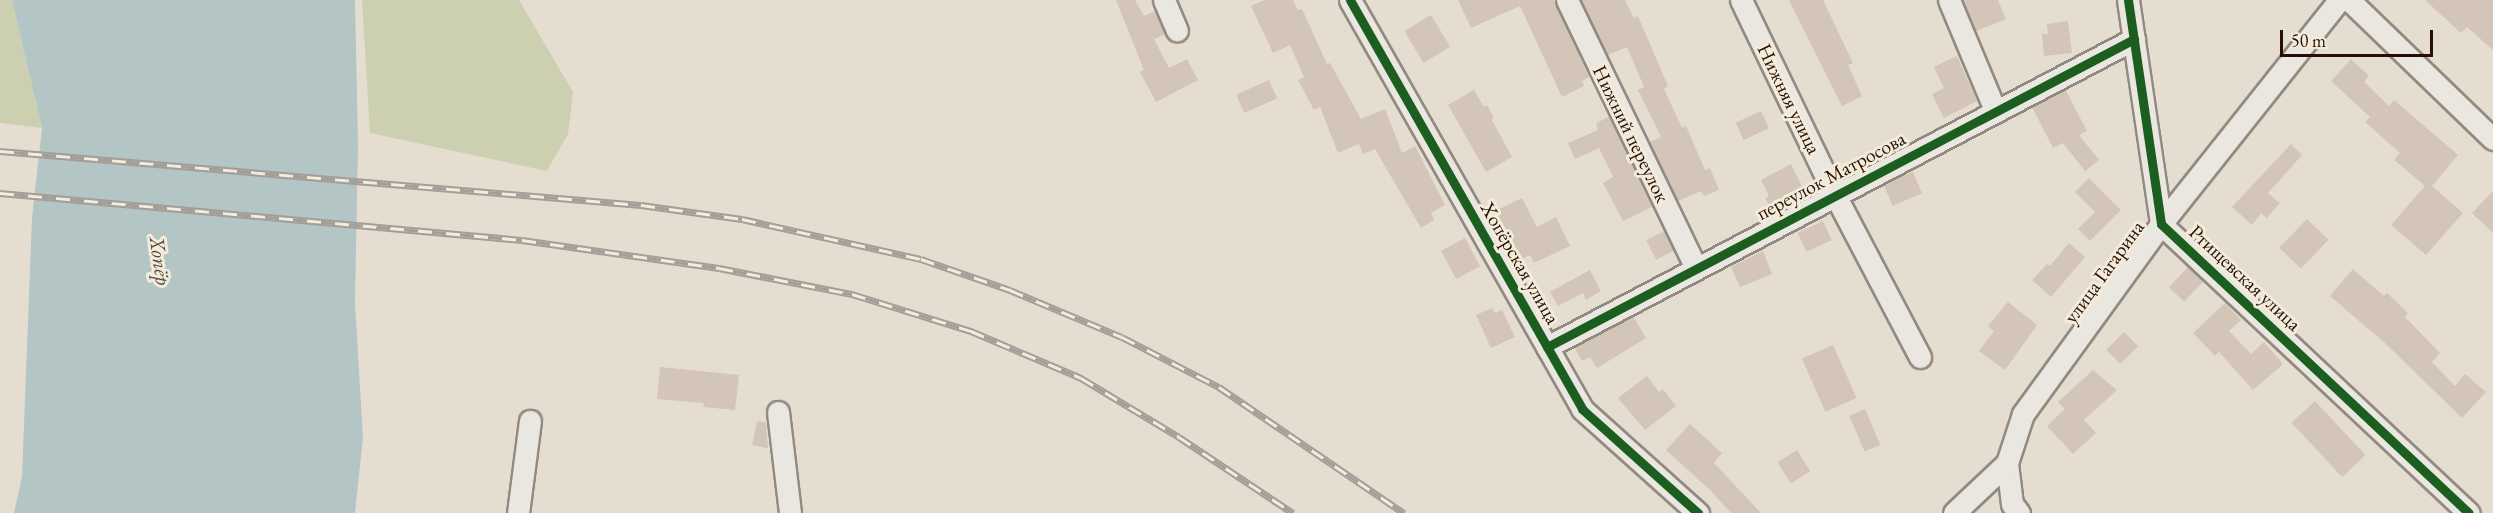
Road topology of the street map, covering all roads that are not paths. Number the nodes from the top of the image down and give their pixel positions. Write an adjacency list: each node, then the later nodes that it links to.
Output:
1 (1164, 0): 9 (street)
2 (1350, 0): 16 (street, Хопёрская улица)
3 (1567, 0): 15 (street, Нижний переулок)
4 (1741, 0): 13 (street, Нижняя улица)
5 (1949, 0): 11 (street)
6 (2128, 0): 10 (street, Ртищевская улица)
7 (2339, 0): 14 (street, улица Гагарина)
8 (2349, 0): 12 (street)
9 (1177, 30)
10 (2134, 39): 11 (street, переулок Матросова); 14 (street, Ртищевская улица)
11 (1995, 110): 13 (street, переулок Матросова)
12 (2493, 139)
13 (1835, 195): 15 (street, переулок Матросова); 17 (street, Нижняя улица)
14 (2162, 224): 20 (street, улица Гагарина); 26 (street, Ртищевская улица)
15 (1696, 268): 16 (street, переулок Матросова)
16 (1547, 347): 23 (street, Хопёрская улица)
17 (1920, 357)
18 (778, 412): 22 (street)
19 (530, 421): 21 (street)
20 (2007, 463): 24 (street); 25 (street)
21 (518, 513)
22 (790, 513)
23 (1698, 513)
24 (1954, 513)
25 (2019, 513)
26 (2469, 513)

